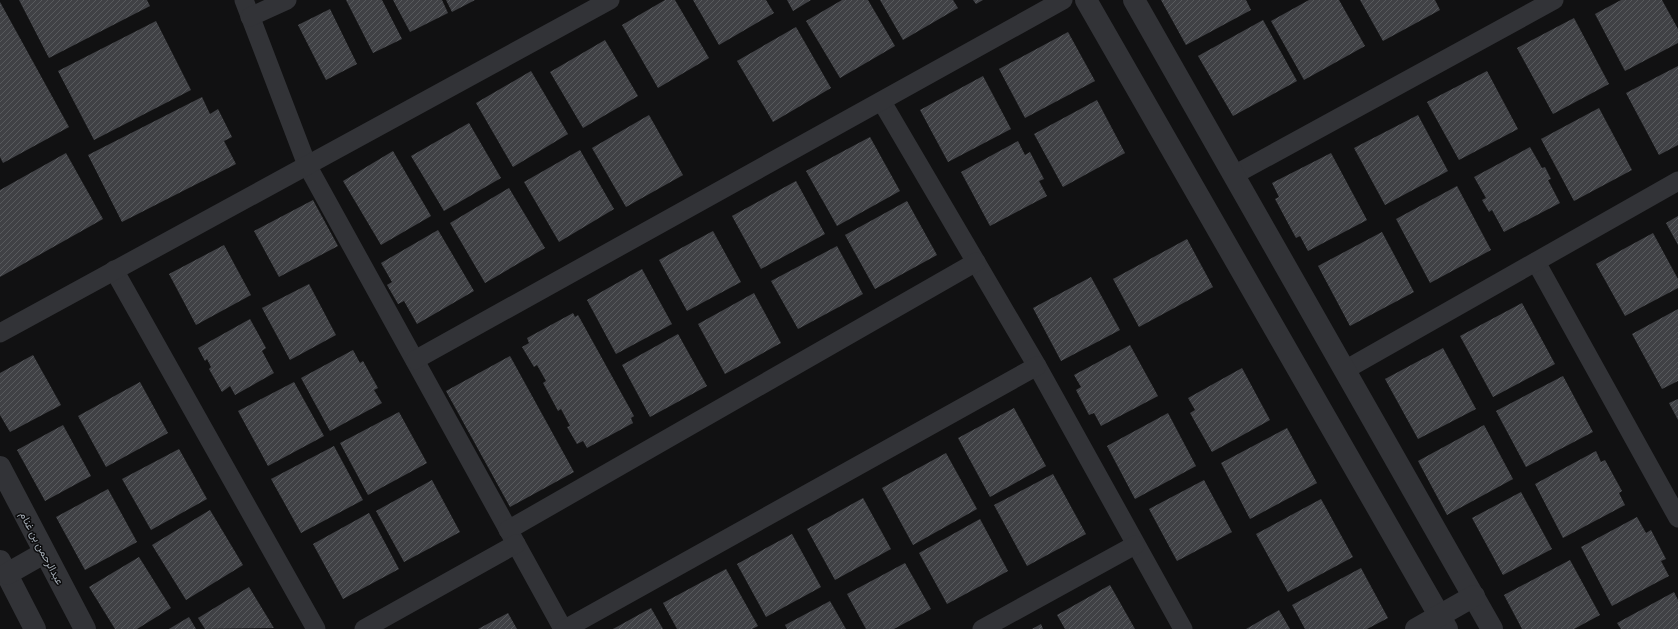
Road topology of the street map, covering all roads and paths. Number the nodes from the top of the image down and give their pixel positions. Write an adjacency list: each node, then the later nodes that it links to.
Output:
1 (287, 0): 7 (street)
2 (610, 0): 9 (street)
3 (1063, 0): 8 (street)
4 (1086, 0): 26 (street)
5 (1134, 0): 10 (street)
6 (1554, 0): 10 (street)
7 (247, 8): 9 (street)
8 (882, 102): 12 (street); 16 (street)
9 (307, 166): 14 (street); 16 (street)
10 (1234, 175): 18 (street)
11 (1678, 181): 13 (street)
12 (976, 262): 17 (street); 21 (street)
13 (1536, 262): 18 (street); 20 (street)
14 (114, 270): 15 (street); 29 (street)
15 (0, 333)
16 (415, 360): 21 (street)
17 (1037, 366): 22 (street); 31 (street)
18 (1345, 370): 25 (street)
19 (0, 467): 23 (street, عبدالرحمن بن غنام)
20 (1678, 518)
21 (512, 537): 30 (street); 31 (street)
22 (1135, 545): 32 (street); 33 (street)
23 (44, 554): 24 (street); 28 (street, عبدالرحمن بن غنام)
24 (3, 567): 27 (street)
25 (1474, 596): 26 (street); 35 (street)
26 (1443, 622): 34 (street)
27 (36, 629)
28 (85, 629)
29 (316, 629)
30 (364, 629)
31 (564, 629)
32 (982, 629)
33 (1183, 629)
34 (1416, 629)
35 (1492, 629)

